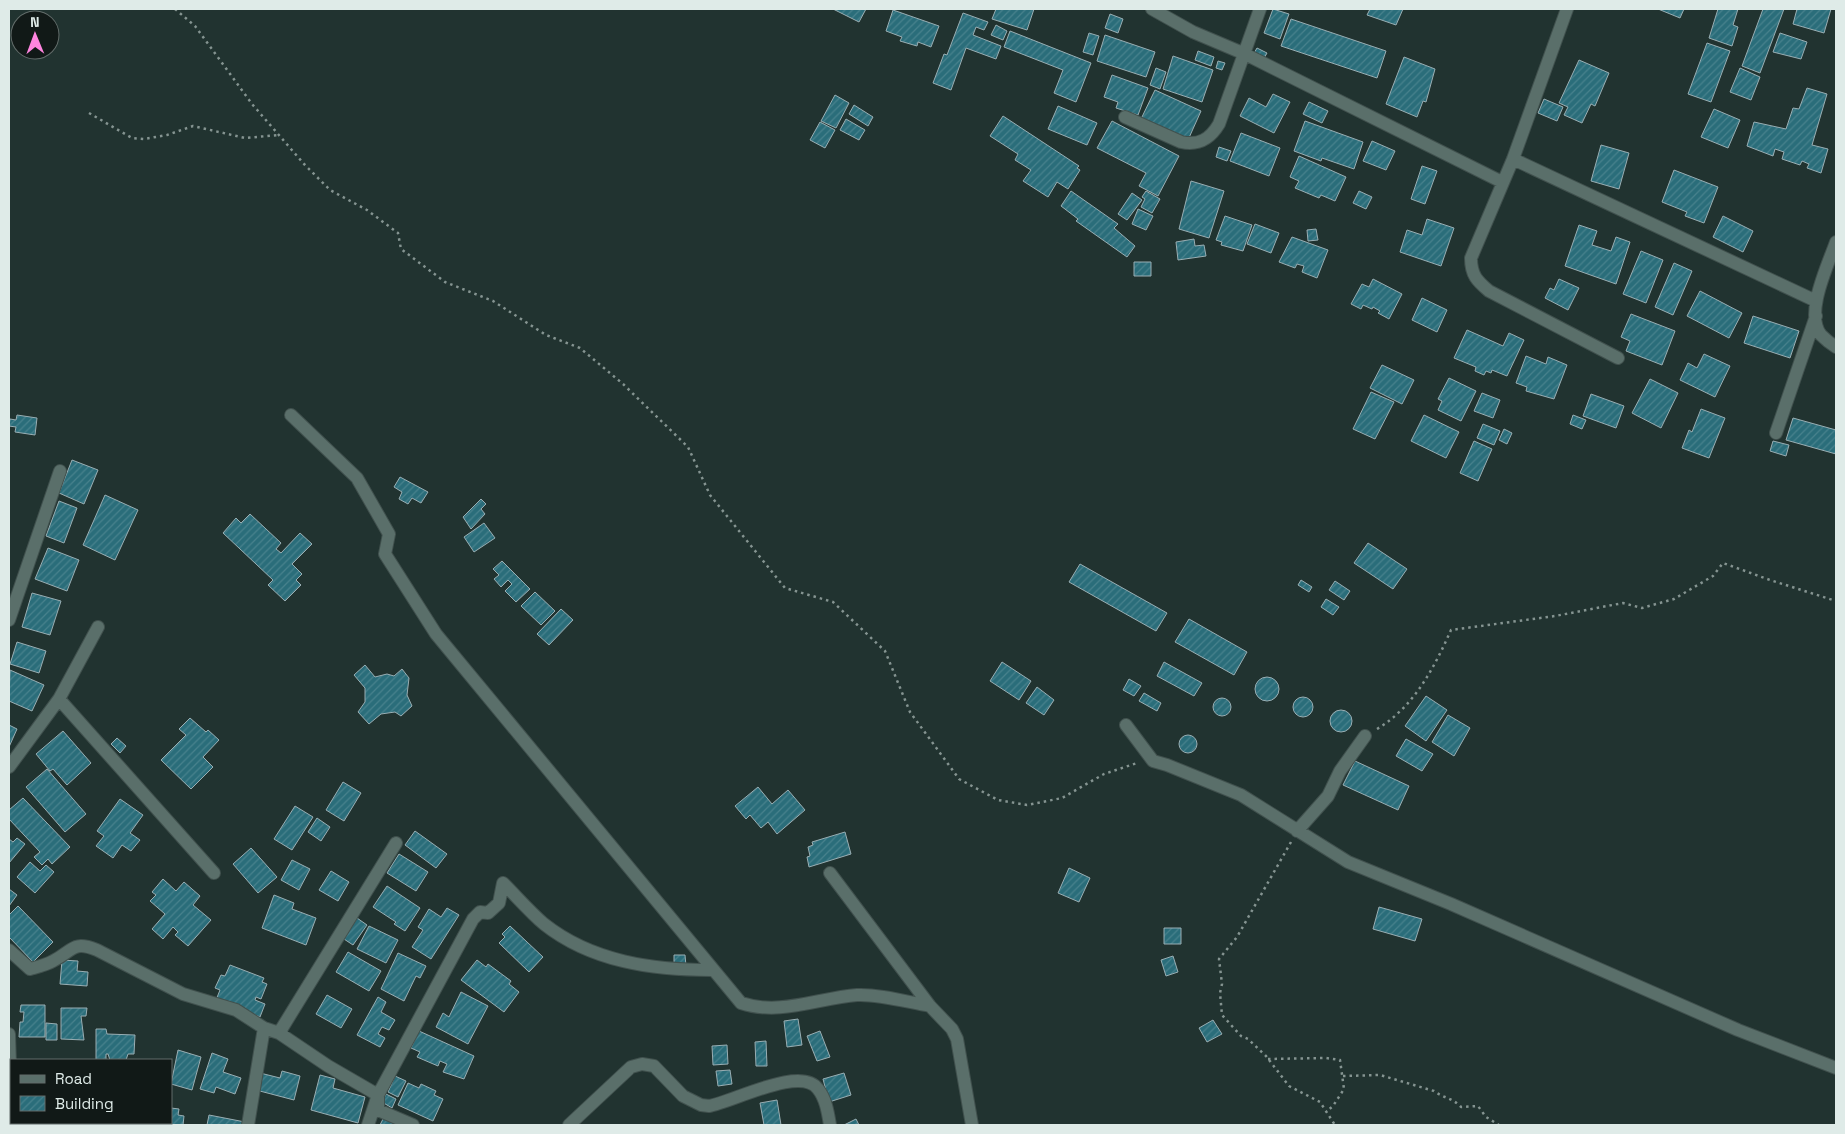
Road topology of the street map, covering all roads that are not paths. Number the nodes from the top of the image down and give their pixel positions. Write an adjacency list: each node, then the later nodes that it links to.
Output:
1 (1152, 9): 4 (street)
2 (1260, 9): 4 (street)
3 (1567, 9): 6 (street)
4 (1245, 54): 5 (street); 7 (street)
5 (1125, 117)
6 (1513, 159): 7 (street); 9 (street)
7 (1502, 182): 12 (street)
8 (1836, 242): 9 (street)
9 (1816, 301): 10 (street)
10 (1816, 316): 11 (street); 14 (street)
11 (1836, 347)
12 (1618, 358)
13 (290, 414): 27 (street)
14 (1776, 433)
15 (60, 471): 16 (street)
16 (9, 620)
17 (98, 628): 18 (street)
18 (59, 699): 21 (street); 24 (street)
19 (1126, 726): 22 (street)
20 (1365, 736): 22 (street)
21 (9, 767)
22 (1297, 831): 33 (street)
23 (396, 843): 30 (street)
24 (214, 873)
25 (830, 873): 28 (street)
26 (9, 950): 29 (street)
27 (712, 970): 28 (street); 34 (street)
28 (930, 1006): 40 (street)
29 (264, 1028): 30 (street); 35 (street)
30 (279, 1033): 34 (street)
31 (9, 1034): 32 (street)
32 (10, 1066)
33 (1836, 1068)
34 (378, 1095): 36 (street); 37 (street)
35 (248, 1125)
36 (368, 1125)
37 (413, 1125)
38 (569, 1125): 39 (street)
39 (830, 1125)
40 (972, 1125)

